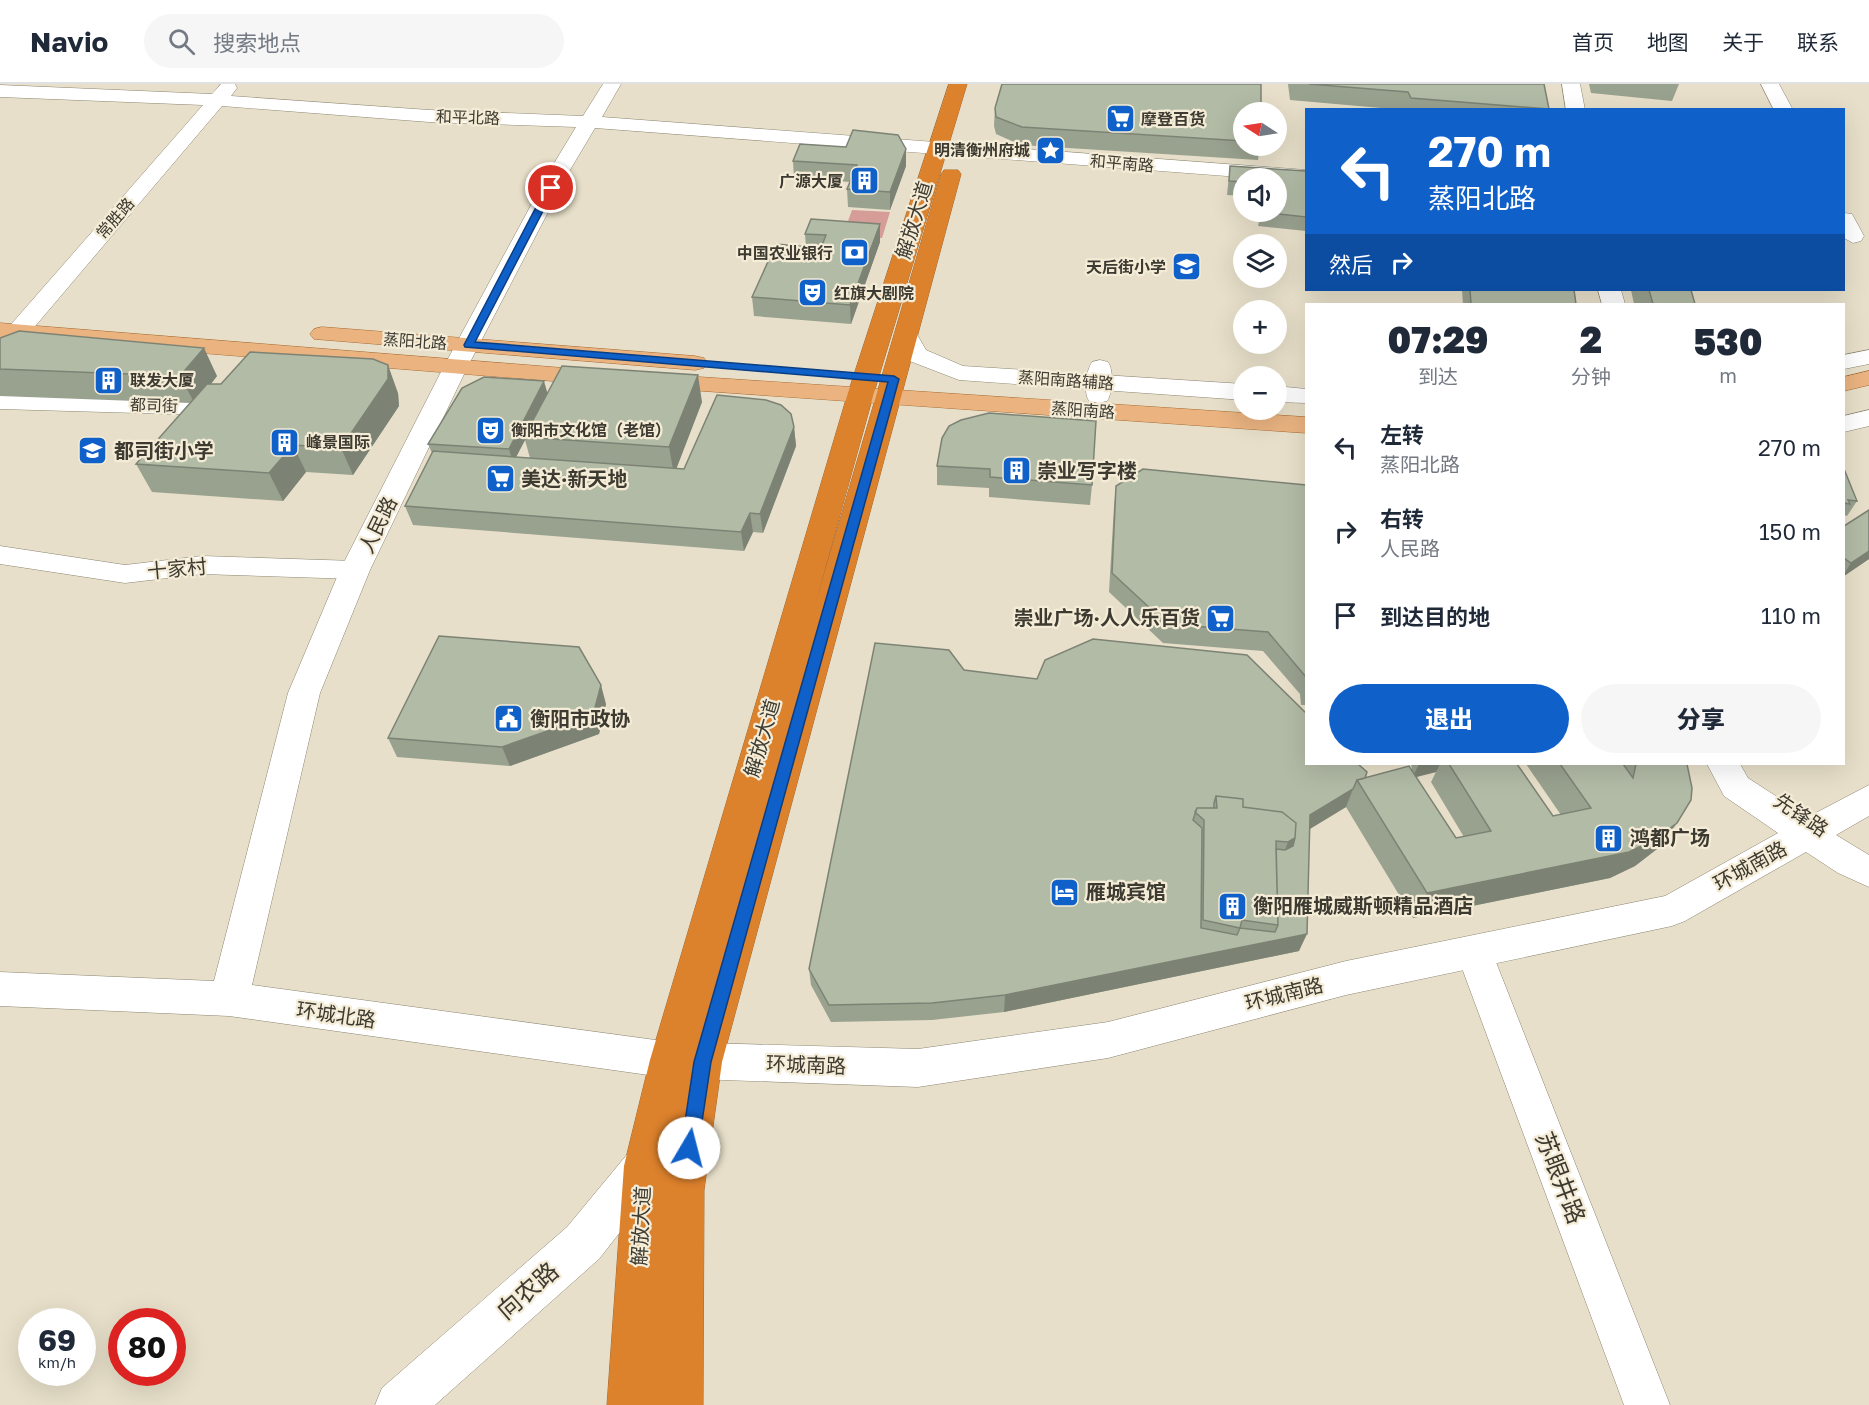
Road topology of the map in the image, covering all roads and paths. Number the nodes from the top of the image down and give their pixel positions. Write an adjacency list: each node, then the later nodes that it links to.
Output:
1 (612, 84): 12 (street, 人民路)
2 (958, 84): 13 (highway, 解放大道)
3 (977, 84): 13 (highway, 解放大道)
4 (1557, 84): 9 (street)
5 (1571, 84): 10 (street)
6 (1770, 84): 11 (street)
7 (0, 91): 8 (street, 和平北路)
8 (224, 92): 12 (street, 和平北路); 16 (street, 常胜路)
9 (1562, 108)
10 (1576, 108)
11 (1783, 108)
12 (587, 122): 13 (street, 和平北路); 20 (street, 人民路)
13 (947, 149): 14 (street, 和平南路); 17 (highway, 解放大道); 26 (highway, 解放大道)
14 (1305, 176)
15 (0, 310): 16 (main road, 蒸阳北路)
16 (17, 325): 18 (street, 常胜路); 19 (main road, 蒸阳北路); 20 (main road, 蒸阳北路)
17 (906, 334): 24 (street, 蒸阳南路辅路); 26 (highway, 解放大道)
18 (0, 352)
19 (290, 354): 20 (main road, 蒸阳北路); 31 (street, 都司街)
20 (462, 356): 26 (main road, 蒸阳北路); 40 (street, 人民路)
21 (1869, 357): 22 (street)
22 (1845, 362)
23 (1869, 378): 25 (main road)
24 (1099, 382): 26 (main road, 蒸阳南路); 27 (street, 蒸阳南路辅路); 32 (main road, 蒸阳南路)
25 (1845, 384)
26 (877, 387): 38 (main road, 蒸阳南路); 50 (highway, 解放大道)
27 (1233, 391)
28 (1287, 395): 29 (street)
29 (1305, 396)
30 (1869, 399): 33 (main road)
31 (0, 401)
32 (1233, 404)
33 (1845, 404)
34 (1287, 409): 35 (main road)
35 (1305, 410)
36 (1869, 418): 37 (street)
37 (1845, 424)
38 (1305, 425)
39 (0, 555): 40 (street, 十家村)
40 (355, 570): 49 (street, 人民路)
41 (1724, 765): 44 (street, 先锋路)
42 (1741, 765): 44 (street, 先锋路)
43 (1869, 799): 44 (street, 环城南路)
44 (1813, 830): 45 (street, 先锋路); 46 (street, 先锋路); 47 (street, 环城南路)
45 (1869, 859)
46 (1869, 872)
47 (1474, 951): 50 (street, 环城南路); 55 (street, 苏眼井路)
48 (0, 989): 49 (street, 环城北路)
49 (229, 999): 50 (street, 环城北路)
50 (686, 1061): 51 (highway, 解放大道); 54 (highway, 解放大道)
51 (645, 1166): 52 (street, 向农路); 53 (highway, 解放大道)
52 (399, 1405)
53 (632, 1405)
54 (679, 1405)
55 (1647, 1405)

